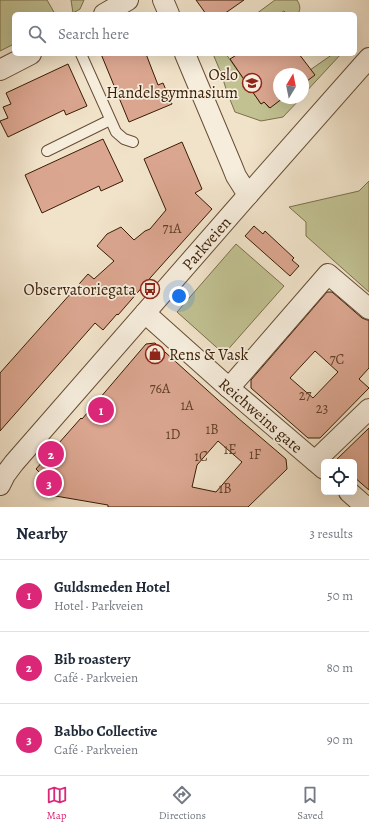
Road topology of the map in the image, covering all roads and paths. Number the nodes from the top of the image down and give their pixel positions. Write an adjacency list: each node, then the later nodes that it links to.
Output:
1 (128, 0): 3 (street)
2 (163, 0): 4 (street)
3 (107, 12)
4 (168, 12)
5 (27, 56): 9 (street)
6 (82, 56): 10 (lane)
7 (186, 56): 13 (street)
8 (369, 58): 13 (street, Parkveien)
9 (0, 70)
10 (110, 120): 11 (lane); 12 (lane)
11 (133, 142)
12 (47, 151)
13 (248, 195): 15 (street, Parkveien)
14 (369, 309): 16 (street)
15 (145, 313): 16 (street, Reichweins gate); 19 (street, Parkveien)
16 (228, 388): 18 (street, Reichweins gate)
17 (369, 409): 18 (street)
18 (319, 465)
19 (0, 485)
20 (352, 495): 21 (street)
21 (366, 507)

